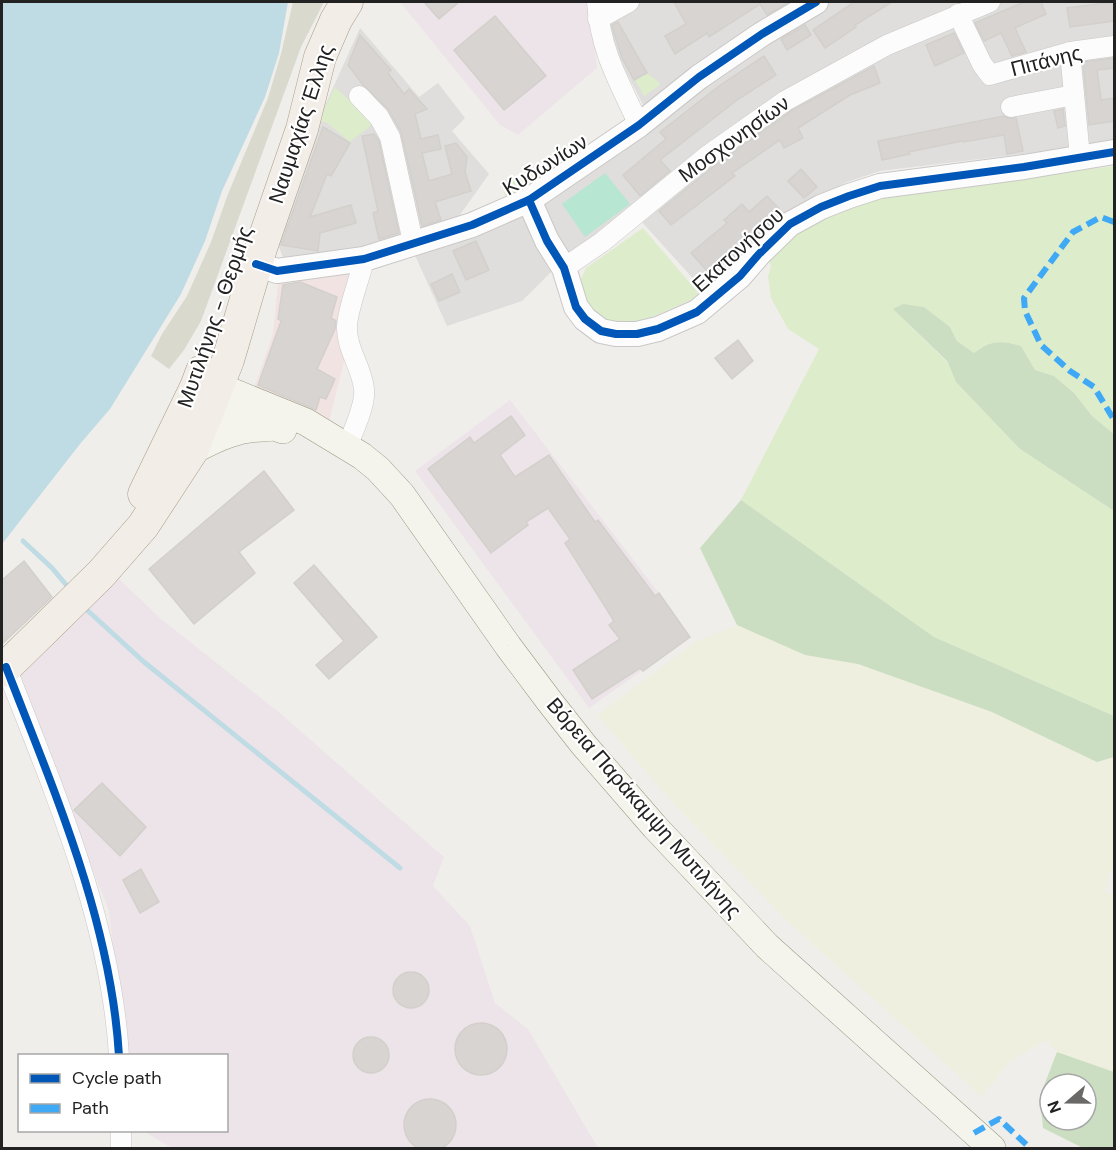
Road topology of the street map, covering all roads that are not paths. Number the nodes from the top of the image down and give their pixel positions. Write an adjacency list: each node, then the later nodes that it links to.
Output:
1 (347, 2): 9 (main road, Ναυμαχίας Έλλης)
2 (629, 2): 5 (street)
3 (816, 2): 13 (street, Κυδωνίων)
4 (990, 2): 6 (street, Μοσχονησίων)
5 (598, 10): 13 (street)
6 (958, 14): 8 (street, Πιτάνης); 20 (street, Μοσχονησίων)
7 (1114, 46): 8 (street, Πιτάνης)
8 (1070, 52): 10 (street)
9 (320, 57): 19 (main road, Ναυμαχίας Έλλης); 21 (main road, Μυτιλήνης - Θερμής)
10 (1074, 95): 12 (street); 15 (street)
11 (359, 96): 17 (street)
12 (1011, 107)
13 (639, 125): 16 (street, Κυδωνίων)
14 (1114, 152): 15 (street, Εκατονήσου)
15 (1080, 157): 20 (street, Εκατονήσου)
16 (529, 200): 17 (street, Κυδωνίων); 20 (street)
17 (413, 242): 18 (street, Κυδωνίων)
18 (364, 259): 19 (street, Κυδωνίων); 23 (street)
19 (256, 264): 21 (main road, Ναυμαχίας Έλλης)
20 (564, 268)
21 (208, 393): 22 (main road, Βόρεια Παράκαμψη Μυτιλήνης); 23 (main road, Βόρεια Παράκαμψη Μυτιλήνης); 24 (main road, Μυτιλήνης - Θερμής); 25 (main road, Μυτιλήνης - Θερμής)
22 (277, 429): 23 (main road, Βόρεια Παράκαμψη Μυτιλήνης); 24 (main road)
23 (339, 443): 30 (main road, Βόρεια Παράκαμψη Μυτιλήνης)
24 (192, 450): 25 (main road, Μυτιλήνης - Θερμής)
25 (101, 574): 26 (main road, Μυτιλήνης - Θερμής)
26 (4, 669): 27 (street)
27 (118, 1054)
28 (121, 1132): 29 (street)
29 (121, 1149)
30 (992, 1149)

